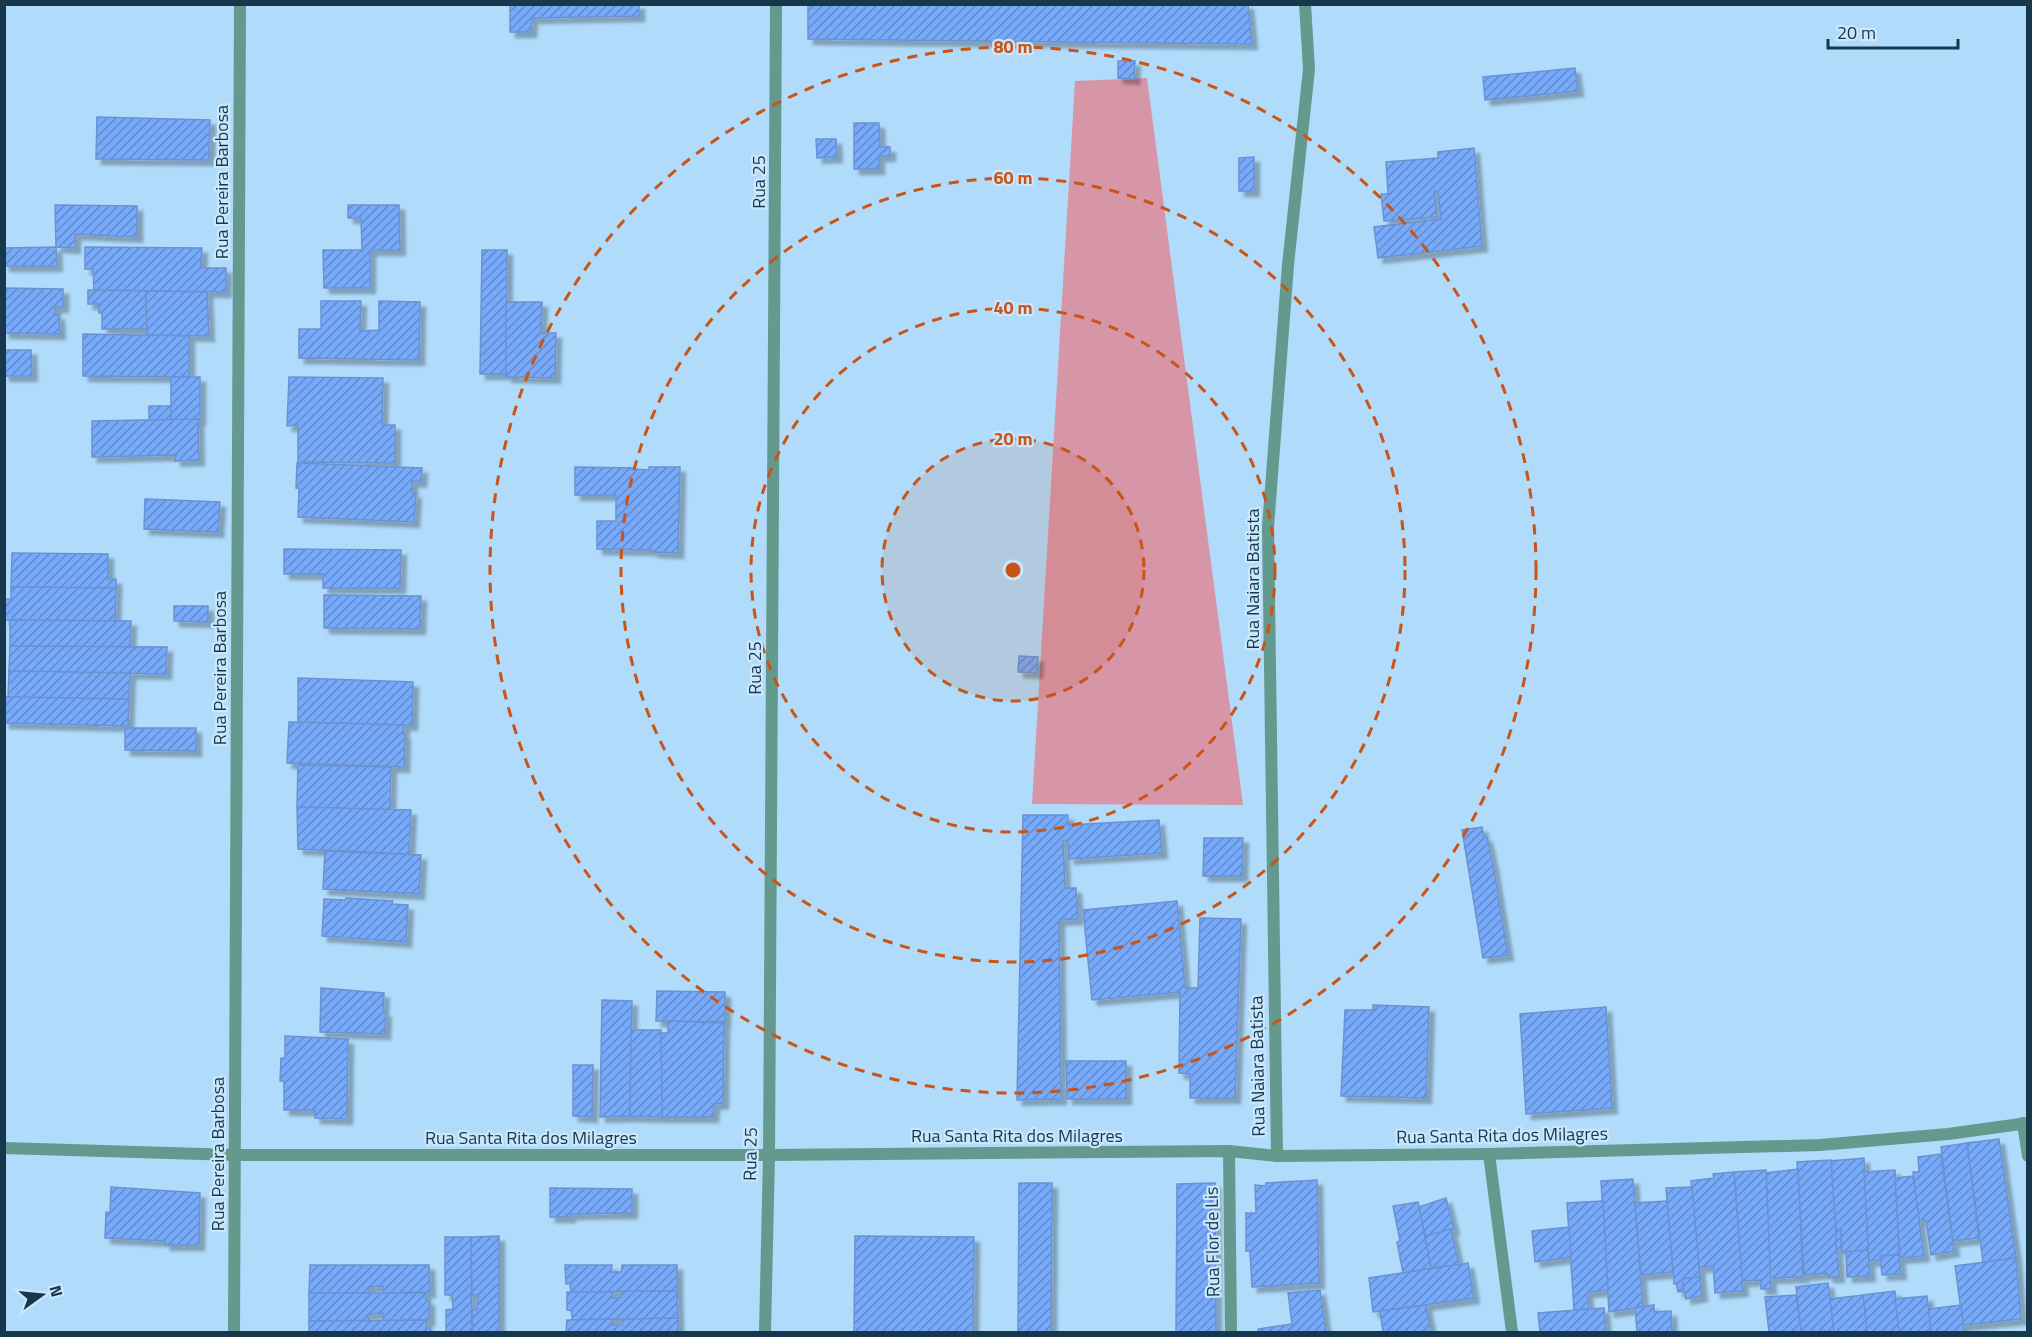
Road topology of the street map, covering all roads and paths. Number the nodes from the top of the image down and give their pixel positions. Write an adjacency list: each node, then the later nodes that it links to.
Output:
1 (240, 4): 8 (street, Rua Pereira Barbosa)
2 (776, 4): 9 (street, Rua 25)
3 (1305, 4): 10 (street, Rua Naiara Batista)
4 (2025, 1123): 7 (street, Rua Santa Rita dos Milagres); 11 (street)
5 (4, 1148): 8 (street, Rua Santa Rita dos Milagres)
6 (1229, 1151): 9 (street, Rua Santa Rita dos Milagres); 10 (street, Rua Santa Rita dos Milagres); 14 (street, Rua Flor de Lis)
7 (1489, 1154): 10 (street, Rua Santa Rita dos Milagres); 15 (street)
8 (235, 1155): 9 (street, Rua Santa Rita dos Milagres); 12 (street, Rua Pereira Barbosa)
9 (769, 1155): 13 (street, Rua 25)
10 (1276, 1156)
11 (2028, 1156)
12 (234, 1332)
13 (765, 1332)
14 (1231, 1332)
15 (1512, 1332)

